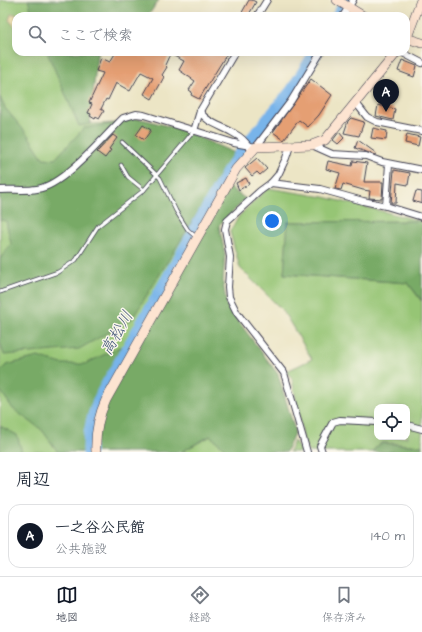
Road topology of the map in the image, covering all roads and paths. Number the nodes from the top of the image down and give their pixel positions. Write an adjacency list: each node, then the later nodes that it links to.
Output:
1 (267, 0): 4 (street)
2 (421, 0): 6 (street)
3 (345, 3): 5 (street)
4 (260, 12)
5 (357, 12)
6 (410, 29)
7 (410, 40): 8 (street)
8 (422, 43)
9 (233, 56): 15 (street)
10 (319, 56): 21 (street)
11 (394, 56): 14 (street)
12 (409, 56): 13 (street)
13 (422, 63)
14 (356, 103): 17 (street); 19 (street)
15 (200, 111): 16 (street); 21 (street)
16 (194, 131): 21 (street); 25 (lane); 27 (street)
17 (422, 131)
18 (122, 142): 25 (lane)
19 (312, 145): 20 (street); 22 (street)
20 (290, 146): 21 (street); 26 (street)
21 (253, 147): 31 (street)
22 (389, 164): 24 (street); 29 (street)
23 (121, 165): 28 (lane)
24 (422, 170)
25 (157, 175): 28 (lane); 31 (lane)
26 (271, 183): 29 (street); 37 (street)
27 (0, 190)
28 (144, 190): 32 (lane)
29 (386, 206): 30 (street)
30 (422, 217)
31 (197, 238): 36 (street)
32 (0, 292)
33 (374, 422): 38 (street)
34 (410, 426): 35 (street)
35 (422, 429)
36 (96, 452)
37 (307, 452)
38 (322, 452)

